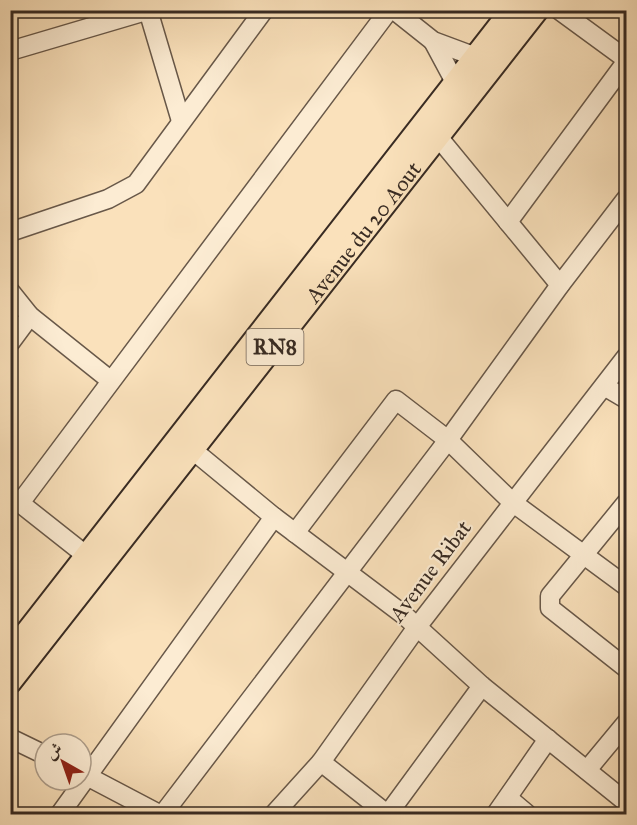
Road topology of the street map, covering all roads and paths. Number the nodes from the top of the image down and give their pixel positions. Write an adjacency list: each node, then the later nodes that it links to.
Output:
1 (264, 10): 12 (street)
2 (512, 10): 9 (main road, Avenue du 20 Aout / RN8)
3 (537, 10): 13 (main road, Avenue du 20 Aout / RN8)
4 (559, 10): 10 (street)
5 (148, 11): 8 (street); 12 (street)
6 (399, 12): 7 (street); 22 (street)
7 (433, 40): 9 (street); 11 (street)
8 (10, 51)
9 (476, 57): 11 (main road, Avenue du 20 Aout / RN8)
10 (627, 60): 15 (street)
11 (456, 84): 26 (main road, Avenue du 20 Aout / RN8)
12 (181, 121): 16 (street)
13 (439, 138): 15 (street); 26 (main road, Avenue du 20 Aout / RN8)
14 (627, 199): 17 (street)
15 (508, 222): 17 (street)
16 (10, 232)
17 (560, 285): 25 (street)
18 (10, 291): 19 (street)
19 (30, 316): 20 (street); 22 (street)
20 (10, 343)
21 (627, 357): 23 (street, Avenue Ribat)
22 (110, 380): 27 (street)
23 (604, 386): 24 (street); 28 (street, Avenue Ribat)
24 (627, 399)
25 (448, 440): 28 (street); 31 (street); 34 (street)
26 (187, 444): 30 (street); 33 (main road, Avenue du 20 Aout / RN8)
27 (15, 499): 33 (street)
28 (512, 502): 32 (street); 36 (street, Avenue Ribat)
29 (627, 503): 32 (street)
30 (274, 517): 31 (street); 45 (street)
31 (295, 533): 34 (street)
32 (584, 553): 35 (street); 38 (street)
33 (94, 561): 37 (main road, Avenue du 20 Aout / RN8); 39 (main road, Avenue du 20 Aout / RN8)
34 (347, 570): 36 (street); 53 (street)
35 (627, 586)
36 (417, 627): 40 (street); 46 (street, Avenue Ribat)
37 (10, 654)
38 (627, 668)
39 (10, 682)
40 (482, 686): 43 (street); 55 (street)
41 (627, 723): 47 (street)
42 (10, 738): 44 (street)
43 (548, 739): 47 (street); 50 (street)
44 (33, 749)
45 (93, 762)
46 (321, 762): 54 (street, Avenue Ribat); 55 (street)
47 (588, 770): 51 (street)
48 (93, 779): 53 (street)
49 (73, 792): 52 (street)
50 (508, 798): 56 (street); 57 (street)
51 (627, 802)
52 (60, 814)
53 (161, 814)
54 (274, 814)
55 (387, 814)
56 (496, 814)
57 (527, 814)

